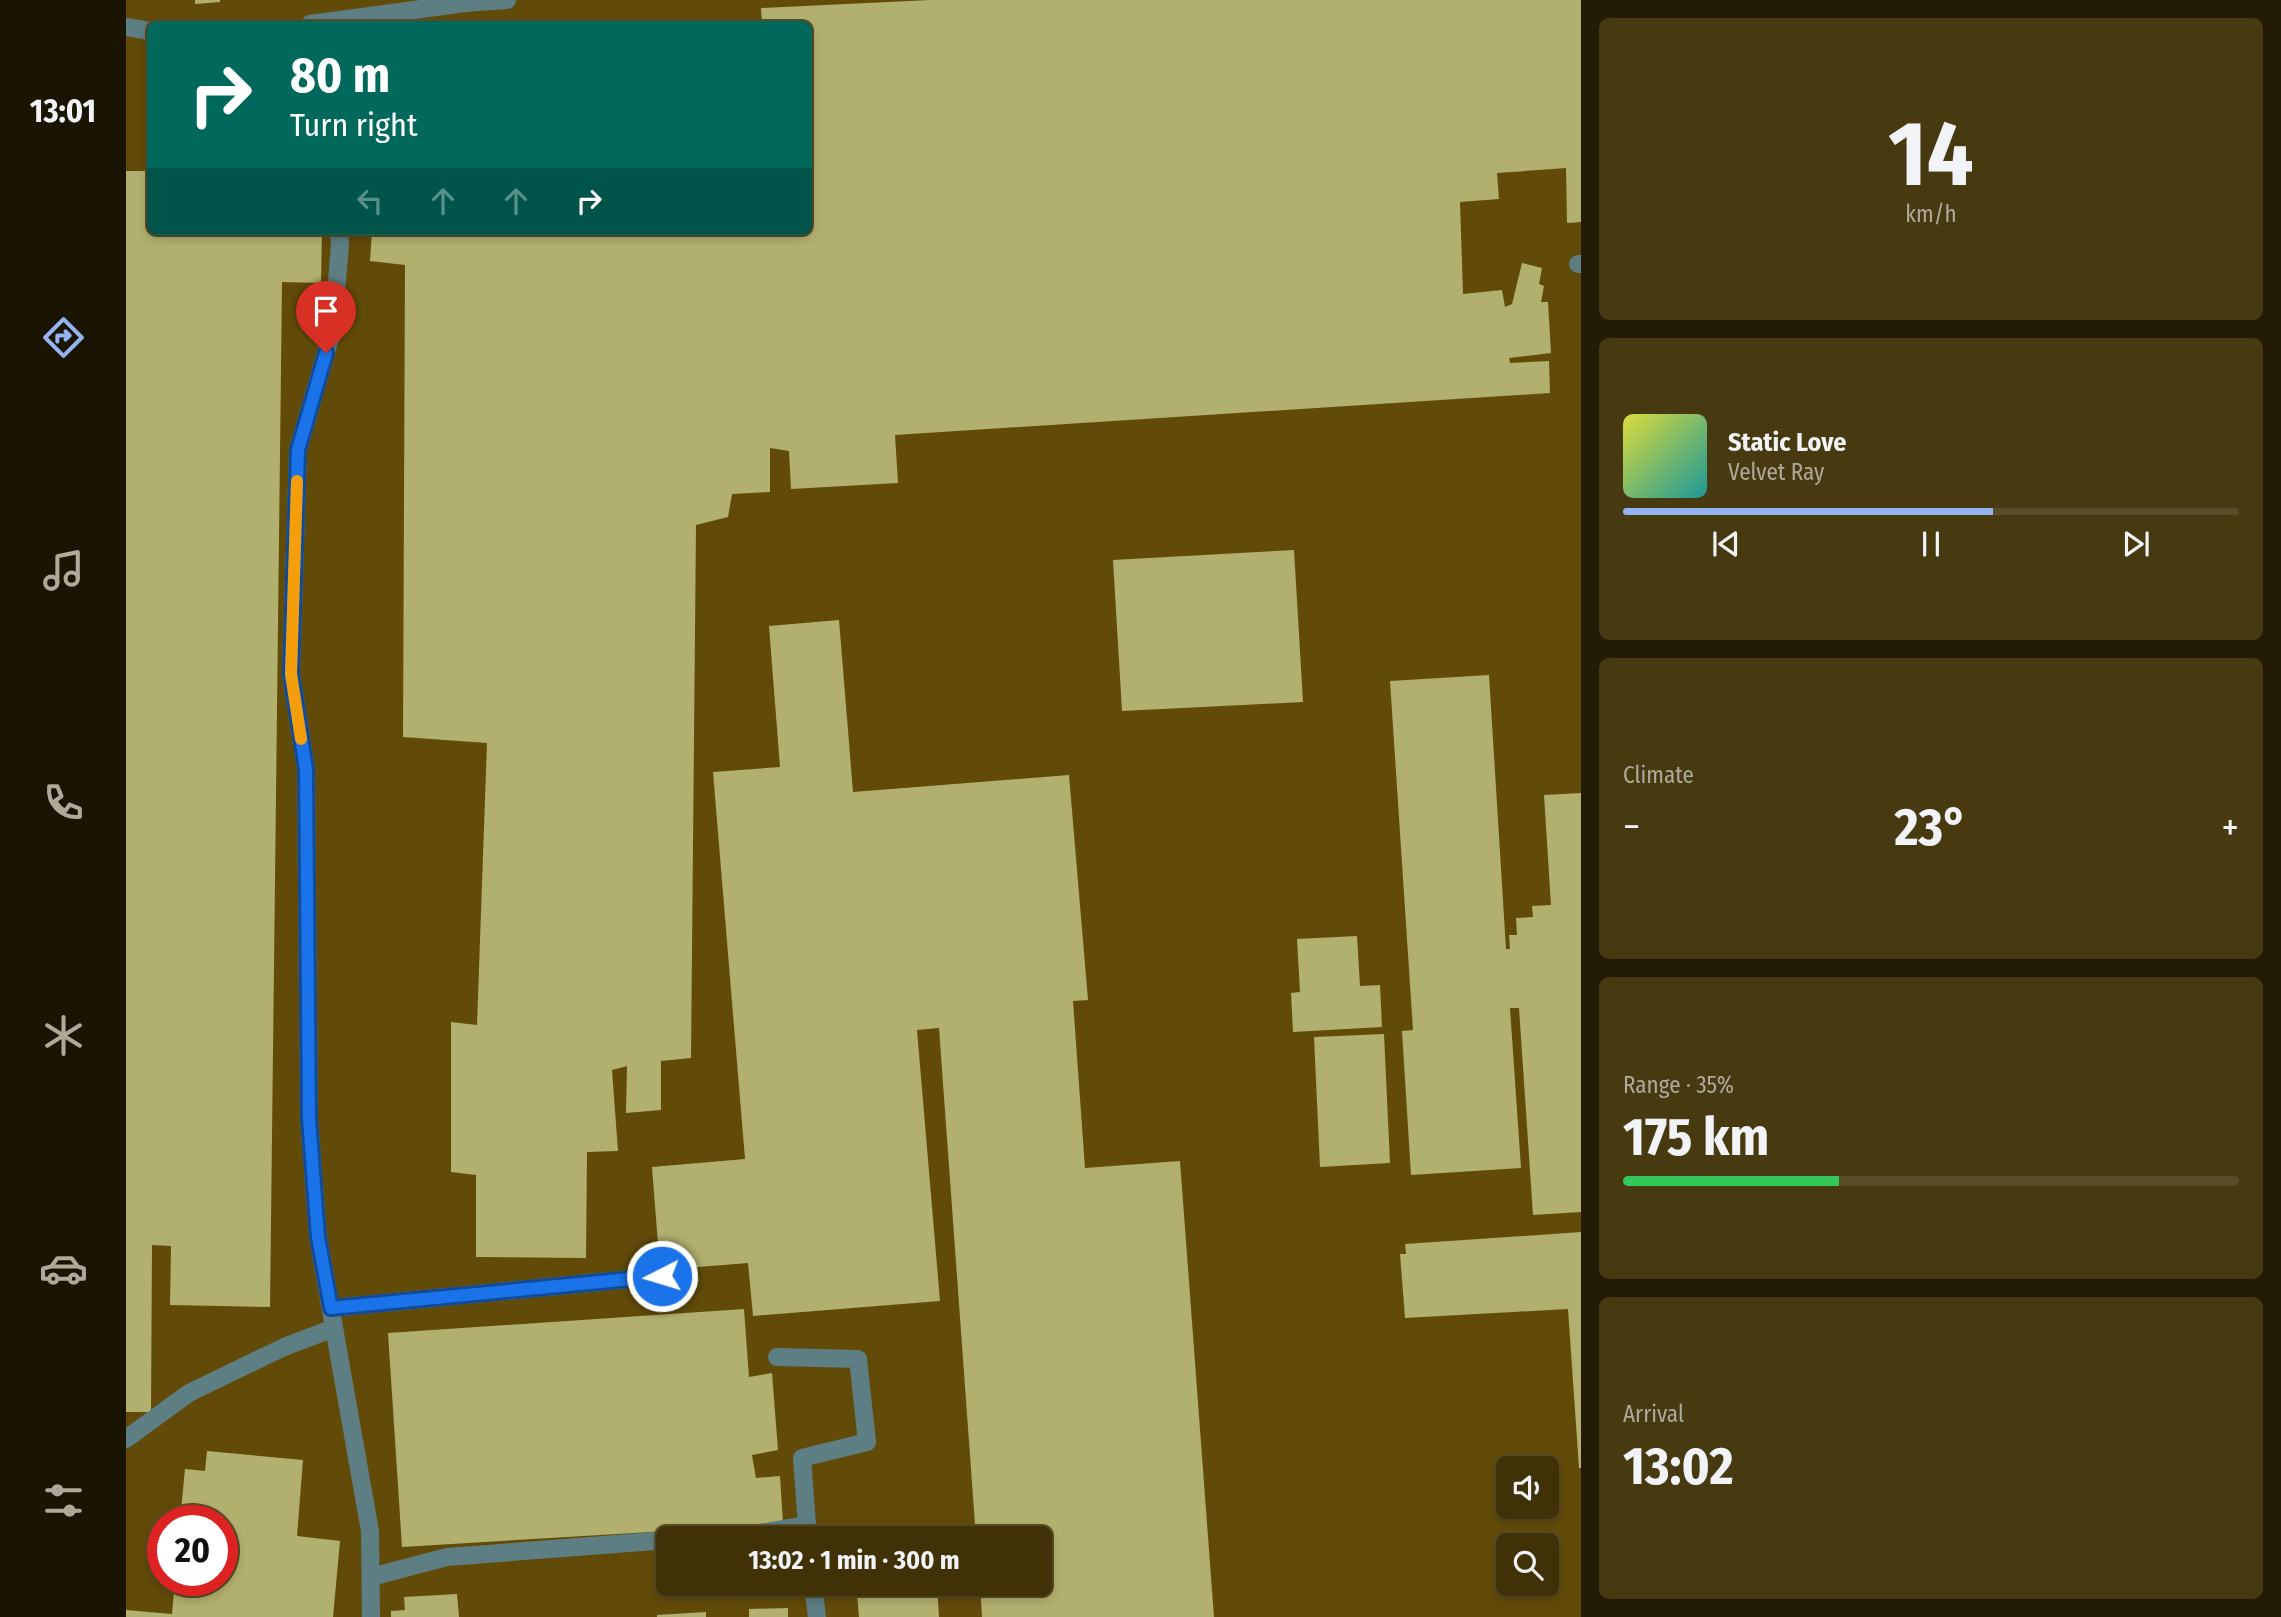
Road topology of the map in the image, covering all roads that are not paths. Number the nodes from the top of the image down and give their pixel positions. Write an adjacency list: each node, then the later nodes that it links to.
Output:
1 (508, 0): 2 (lane)
2 (331, 21)
3 (126, 27): 4 (lane)
4 (147, 30)
5 (339, 235): 7 (lane)
6 (662, 1276): 7 (lane)
7 (331, 1308): 8 (lane)
8 (334, 1328): 10 (lane); 13 (lane)
9 (777, 1357): 11 (lane)
10 (126, 1440)
11 (807, 1526)
12 (656, 1542): 13 (lane)
13 (371, 1577): 15 (lane)
14 (814, 1596): 16 (lane)
15 (371, 1617)
16 (817, 1617)

